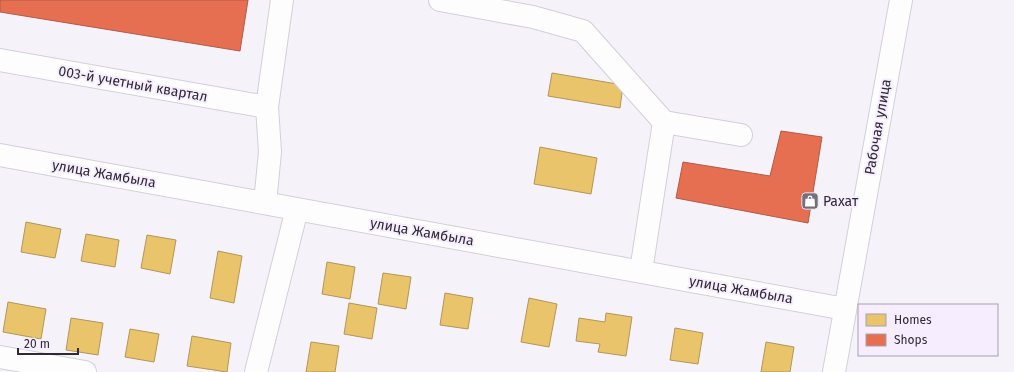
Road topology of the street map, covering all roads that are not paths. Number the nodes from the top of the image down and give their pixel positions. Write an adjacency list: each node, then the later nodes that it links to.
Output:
1 (282, 0): 6 (street)
2 (440, 0): 4 (street)
3 (901, 0): 13 (street, Рабочая улица)
4 (534, 8): 7 (street)
5 (0, 60): 6 (street, 003-й учетный квартал)
6 (266, 107): 10 (street)
7 (664, 122): 8 (street); 12 (street)
8 (741, 135)
9 (0, 155): 10 (street, улица Жамбыла)
10 (265, 203): 11 (street, улица Жамбыла)
11 (297, 209): 12 (street, улица Жамбыла); 16 (street)
12 (641, 272): 13 (street, улица Жамбыла)
13 (845, 309): 17 (street, Рабочая улица)
14 (0, 357): 15 (street)
15 (85, 372)
16 (256, 372)
17 (834, 372)

